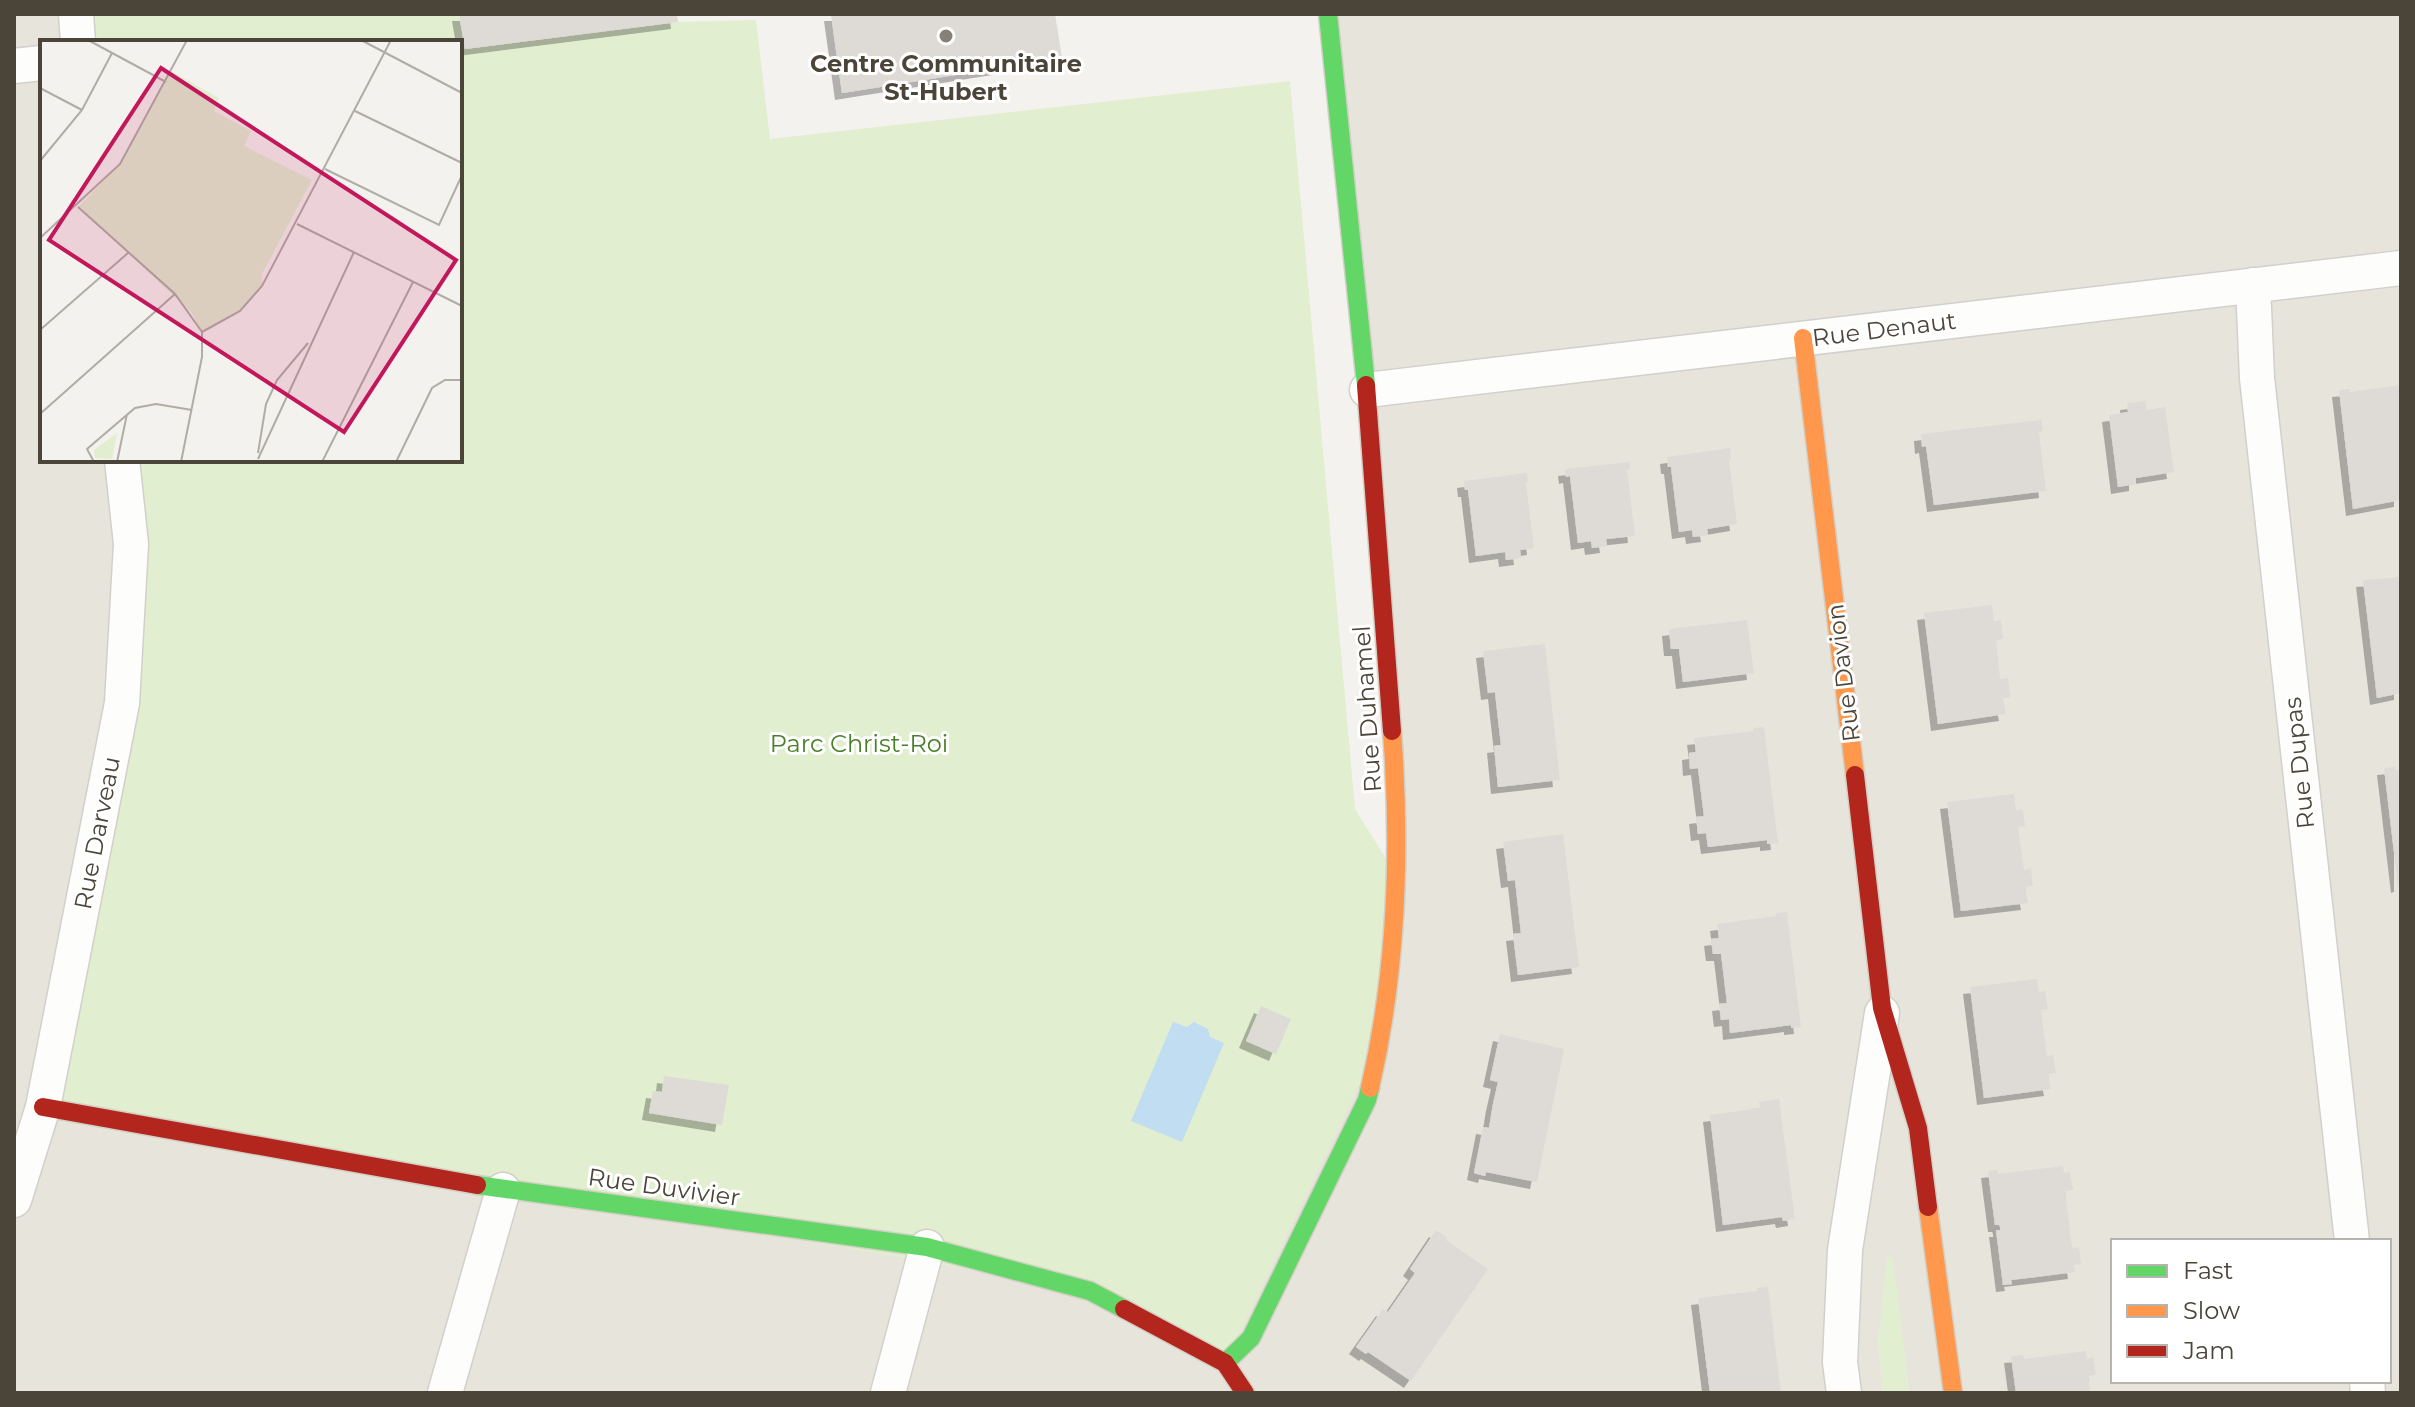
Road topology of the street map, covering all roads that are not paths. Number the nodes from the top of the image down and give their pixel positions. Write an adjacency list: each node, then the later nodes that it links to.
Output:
1 (76, 14): 3 (street)
2 (1328, 14): 9 (street, Rue Duhamel)
3 (78, 40)
4 (40, 63): 5 (street)
5 (14, 66)
6 (2401, 268): 7 (street, Rue Denaut)
7 (2253, 285): 8 (street, Rue Denaut); 15 (street, Rue Dupas)
8 (1803, 338): 9 (street, Rue Denaut); 11 (street, Rue Davion)
9 (1367, 390): 17 (street, Rue Duhamel)
10 (122, 462): 12 (street, Rue Darveau)
11 (1882, 1008): 21 (street, Rue Davion); 22 (street, Rue Davion)
12 (43, 1107): 13 (street, Rue Duvivier); 14 (street, Rue Darveau)
13 (503, 1190): 16 (street, Rue Duvivier); 18 (street)
14 (14, 1200)
15 (2352, 1239)
16 (927, 1247): 17 (street, Rue Duvivier); 19 (street)
17 (1225, 1363): 20 (street, Rue Duvivier)
18 (445, 1393)
19 (888, 1393)
20 (1245, 1393)
21 (1844, 1393)
22 (1953, 1393)

